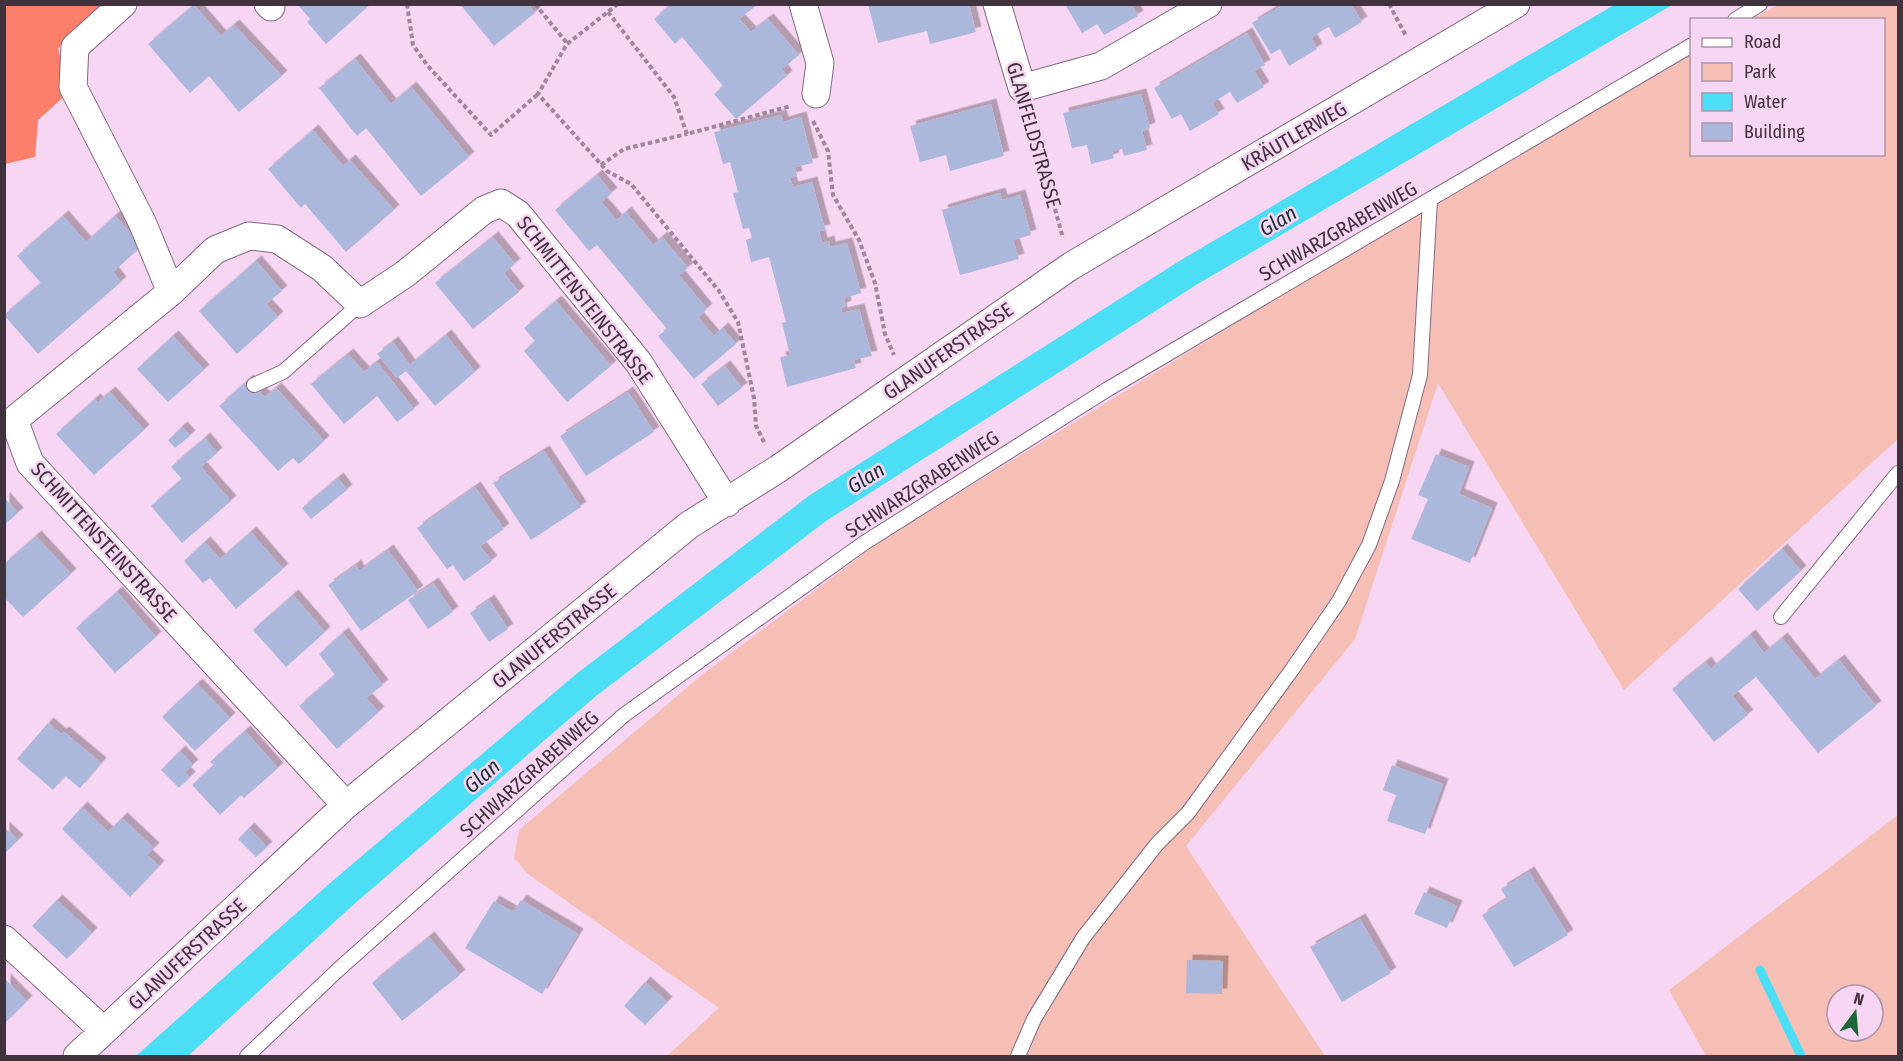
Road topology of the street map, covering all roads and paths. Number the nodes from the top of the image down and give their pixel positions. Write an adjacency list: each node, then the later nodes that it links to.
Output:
1 (123, 4): 21 (street)
2 (407, 4): 15 (path)
3 (535, 4): 12 (path)
4 (618, 4): 10 (path)
5 (803, 4): 16 (street)
6 (997, 4): 14 (street, GLANFELDSTRASSE)
7 (1208, 4): 14 (street)
8 (1516, 4): 20 (street, KRÄUTLERWEG)
9 (1760, 4): 11 (lane)
10 (608, 12): 12 (path); 17 (path)
11 (1738, 18)
12 (567, 44): 15 (path)
13 (1690, 46): 19 (lane, SCHWARZGRABENWEG)
14 (1022, 88): 20 (path, GLANFELDSTRASSE)
15 (538, 94): 18 (path)
16 (816, 94): 17 (path); 23 (path)
17 (687, 134): 18 (path)
18 (601, 165): 25 (path)
19 (1430, 200): 33 (lane, SCHWARZGRABENWEG); 34 (lane)
20 (1071, 266): 23 (street, GLANUFERSTRASSE)
21 (171, 292): 22 (street, SCHMITTENSTEINSTRASSE); 29 (street, SCHMITTENSTEINSTRASSE)
22 (360, 304): 24 (lane); 27 (street, SCHMITTENSTEINSTRASSE)
23 (903, 382): 25 (street, GLANUFERSTRASSE)
24 (254, 385)
25 (778, 469): 27 (street, GLANUFERSTRASSE)
26 (1899, 473): 28 (lane)
27 (727, 503): 29 (street, GLANUFERSTRASSE)
28 (1781, 617)
29 (346, 805): 31 (street, GLANUFERSTRASSE)
30 (4, 939): 31 (street)
31 (104, 1031): 32 (street, GLANUFERSTRASSE)
32 (77, 1056)
33 (247, 1056)
34 (1018, 1056)

